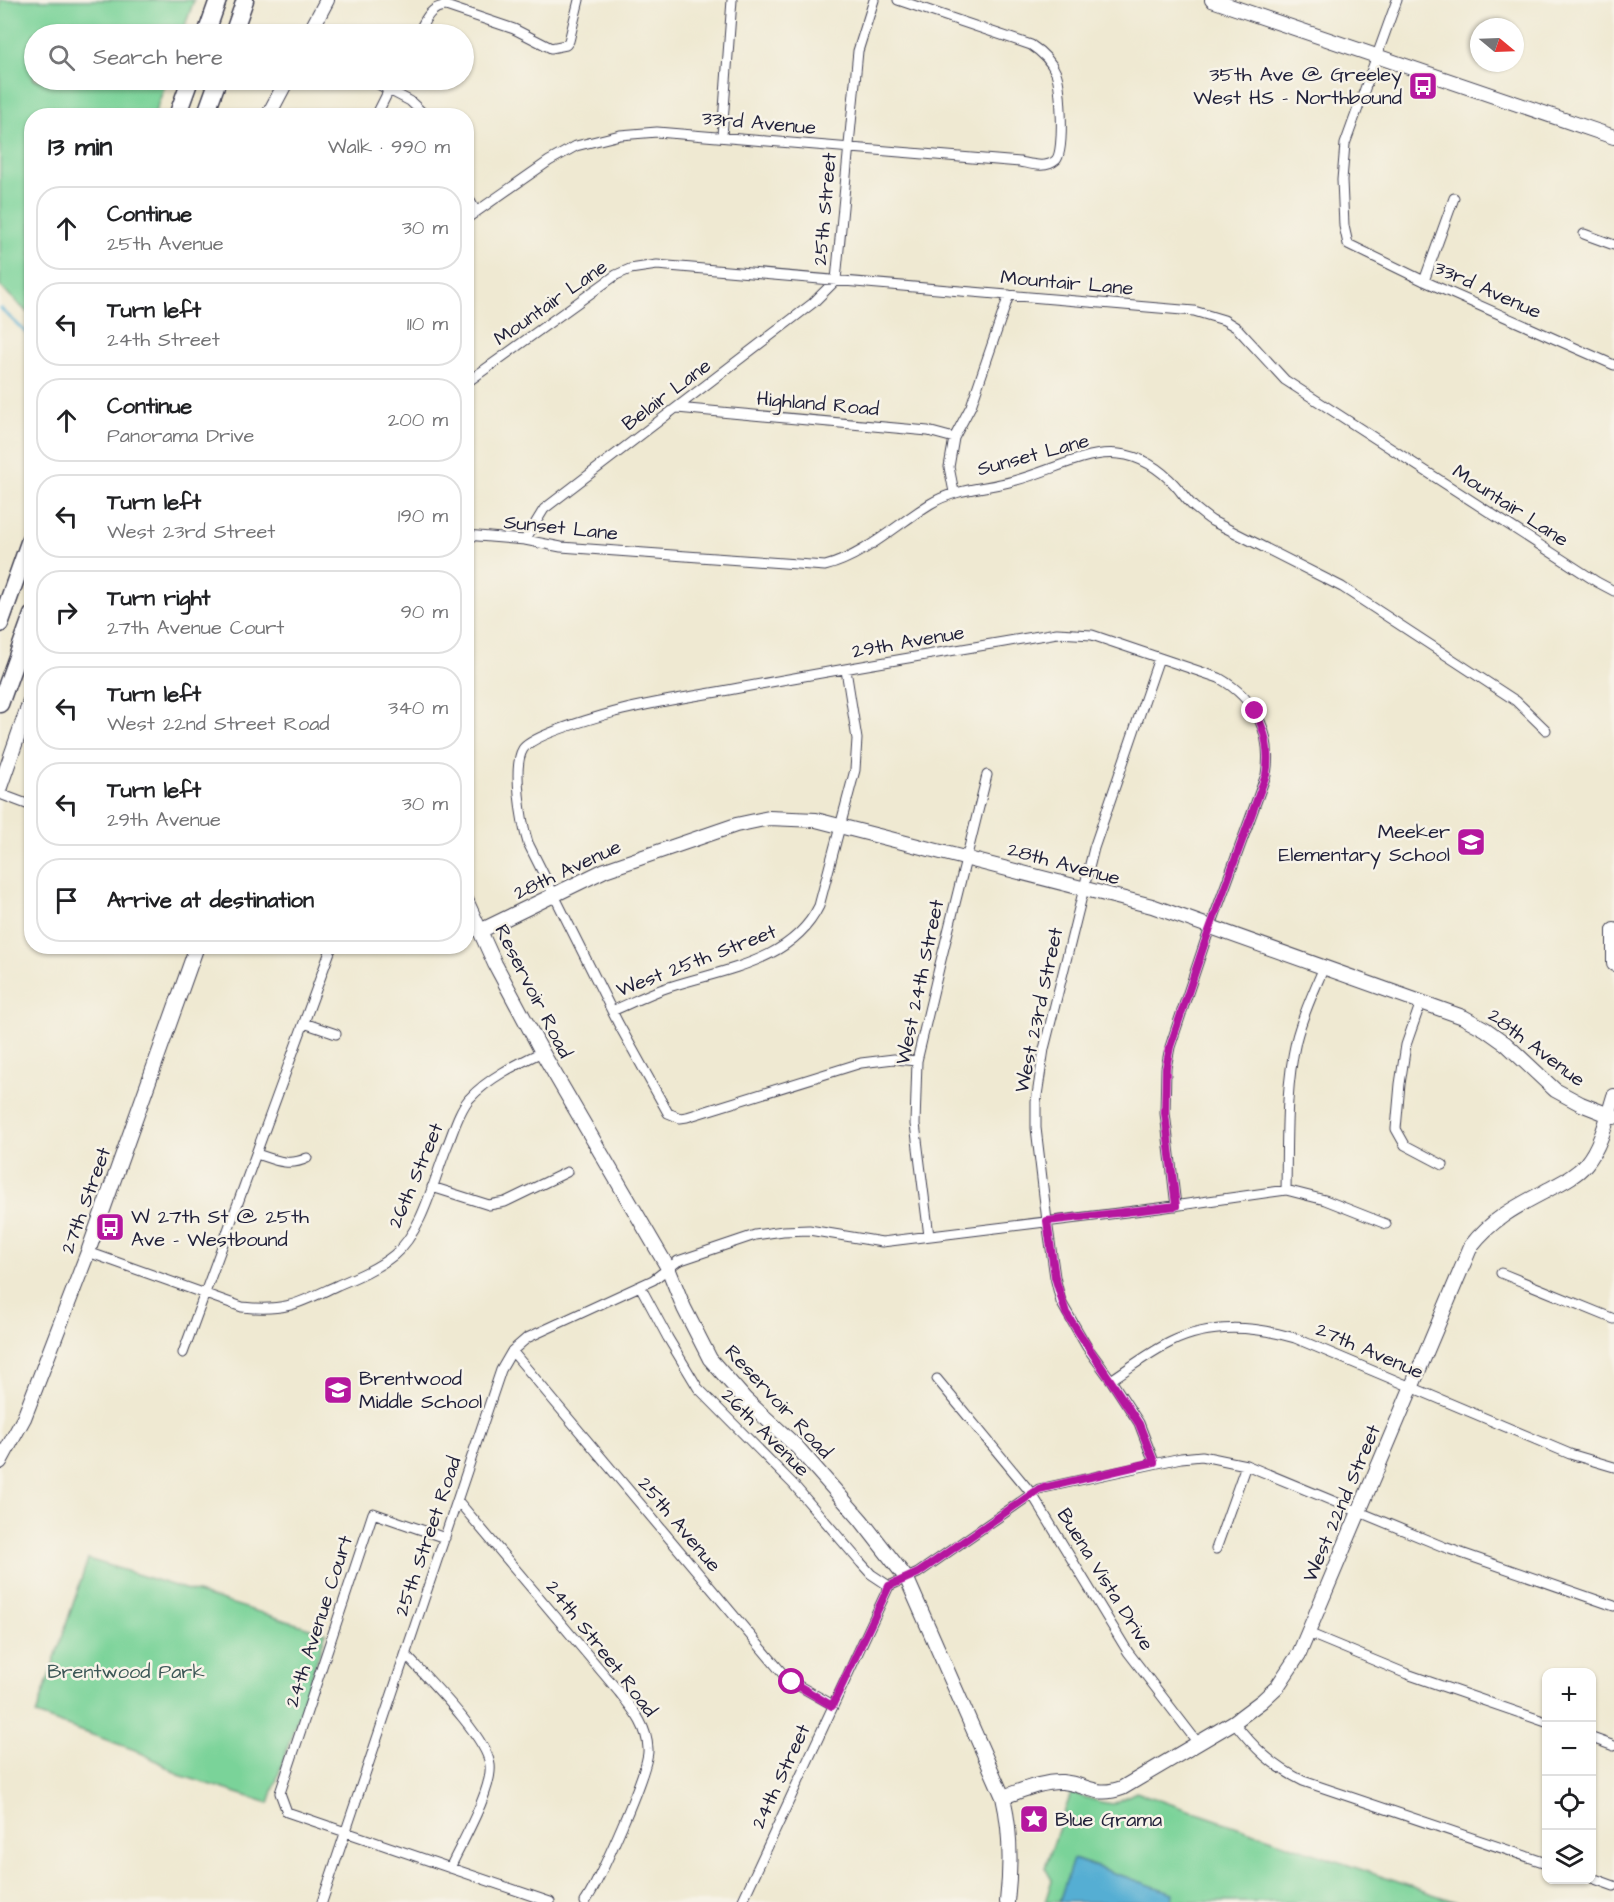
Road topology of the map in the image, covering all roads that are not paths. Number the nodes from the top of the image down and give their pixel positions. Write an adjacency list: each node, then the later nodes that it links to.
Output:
1 (218, 0): 10 (highway)
2 (245, 0): 11 (highway)
3 (327, 0): 12 (street)
4 (579, 0): 13 (street)
5 (732, 0): 24 (street)
6 (874, 0): 26 (street, 25th Street)
7 (898, 0): 26 (street, 33rd Avenue)
8 (1212, 0): 14 (street)
9 (1397, 0): 14 (street)
10 (210, 24)
11 (237, 24)
12 (314, 24)
13 (423, 24)
14 (1376, 56): 25 (street); 33 (street, 33rd Avenue)
15 (186, 90): 19 (highway)
16 (214, 90): 20 (highway)
17 (282, 90): 21 (street)
18 (389, 90): 22 (street); 23 (street)
19 (180, 108)
20 (208, 108)
21 (272, 108)
22 (380, 108)
23 (417, 108)
24 (722, 136): 26 (street, 33rd Avenue); 29 (street, 33rd Avenue)
25 (1614, 137)
26 (848, 148): 32 (street, 25th Street)
27 (1454, 198): 33 (street)
28 (474, 208): 29 (street)
29 (476, 212)
30 (1584, 234): 31 (street)
31 (1614, 245)
32 (836, 280): 34 (street, Mountair Lane); 36 (street, Mountair Lane); 37 (street, Belair Lane)
33 (1424, 281): 35 (street, 33rd Avenue)
34 (1009, 296): 38 (street); 43 (street, Mountair Lane)
35 (1614, 365)
36 (474, 377)
37 (677, 408): 38 (street, Highland Road); 41 (street, Belair Lane)
38 (954, 438): 39 (street)
39 (954, 492): 41 (street, Sunset Lane); 50 (street, Sunset Lane)
40 (474, 536): 41 (street, Sunset Lane)
41 (525, 540)
42 (24, 556): 44 (highway)
43 (1614, 591)
44 (0, 624)
45 (24, 637): 48 (highway)
46 (1159, 658): 47 (street, 29th Avenue); 57 (street, West 23rd Street); 60 (street, 29th Avenue)
47 (846, 670): 55 (street, West 25th Street); 58 (street, 29th Avenue)
48 (0, 704)
49 (24, 719): 52 (street)
50 (1546, 730)
51 (987, 775): 56 (street, West 24th Street)
52 (0, 787)
53 (0, 794): 54 (street)
54 (24, 803)
55 (841, 826): 56 (street, 28th Avenue); 58 (street, 28th Avenue); 68 (street, West 25th Street)
56 (966, 858): 57 (street, 28th Avenue); 72 (street, West 24th Street)
57 (1084, 887): 60 (street, 28th Avenue); 82 (street, West 23rd Street)
58 (555, 896): 62 (street, 28th Avenue); 68 (street)
59 (474, 918): 62 (street, Reservoir Road)
60 (1210, 926): 66 (street, 28th Avenue); 81 (street)
61 (1614, 930): 65 (street)
62 (480, 931): 71 (street, Reservoir Road)
63 (194, 954): 85 (street, 27th Street)
64 (329, 954): 69 (street)
65 (1614, 963)
66 (1324, 967): 67 (street, 28th Avenue); 80 (street)
67 (1421, 1002): 74 (street, 28th Avenue); 77 (street)
68 (612, 1011): 72 (street)
69 (304, 1023): 70 (street); 75 (street)
70 (336, 1034)
71 (542, 1052): 79 (street, 26th Street); 86 (street, Reservoir Road)
72 (917, 1061): 84 (street, West 24th Street)
73 (1614, 1096): 74 (street, West 22nd Street)
74 (1611, 1116): 95 (street, West 22nd Street)
75 (257, 1154): 76 (street); 89 (street)
76 (307, 1158)
77 (1443, 1165)
78 (567, 1172): 79 (street)
79 (432, 1187): 89 (street, 26th Street)
80 (1286, 1190): 81 (street, 25th Street Road); 83 (street)
81 (1176, 1206): 82 (street, 25th Street Road)
82 (1047, 1221): 84 (street, 25th Street Road); 94 (street, West 23rd Street)
83 (1386, 1224)
84 (928, 1236): 86 (street, 25th Street Road)
85 (88, 1252): 89 (street); 96 (street, 27th Street)
86 (668, 1268): 88 (street, 25th Street Road); 105 (street, Reservoir Road)
87 (1501, 1273): 90 (street)
88 (640, 1286): 91 (street, 25th Street Road); 106 (street, 26th Avenue)
89 (206, 1295): 92 (street)
90 (1614, 1319)
91 (512, 1352): 101 (street, 25th Street Road); 110 (street, 25th Avenue)
92 (183, 1353)
93 (937, 1379): 100 (street, Buena Vista Drive)
94 (1111, 1380): 95 (street, 27th Avenue); 97 (street, West 23rd Street)
95 (1411, 1386): 99 (street, 27th Avenue); 102 (street, West 22nd Street)
96 (0, 1462)
97 (1154, 1462): 98 (street); 100 (street)
98 (1246, 1465): 102 (street); 104 (street)
99 (1614, 1467)
100 (1032, 1494): 105 (street); 114 (street, Buena Vista Drive)
101 (458, 1501): 103 (street, 25th Street Road); 124 (street, 24th Street Road)
102 (1359, 1511): 107 (street); 108 (street, West 22nd Street)
103 (445, 1538): 109 (street, 25th Street Road); 117 (street, 24th Avenue Court)
104 (1216, 1549)
105 (907, 1579): 106 (street); 116 (street, Reservoir Road)
106 (889, 1586): 110 (street, 24th Street)
107 (1614, 1606)
108 (1308, 1633): 111 (street); 112 (street, West 22nd Street)
109 (406, 1655): 117 (street, 25th Street Road); 119 (street)
110 (832, 1706): 125 (street, 24th Street)
111 (1542, 1721)
112 (1234, 1722): 114 (street, West 22nd Street); 118 (street)
113 (1596, 1739): 115 (street)
114 (1198, 1743): 116 (street, West 22nd Street)
115 (1614, 1746)
116 (1003, 1797): 126 (street, Reservoir Road)
117 (345, 1832): 119 (street); 122 (street, 25th Street Road)
118 (1542, 1862)
119 (450, 1868): 123 (street)
120 (1596, 1879): 121 (street)
121 (1614, 1886)
122 (321, 1902)
123 (550, 1902)
124 (585, 1902)
125 (742, 1902)
126 (1007, 1902)

